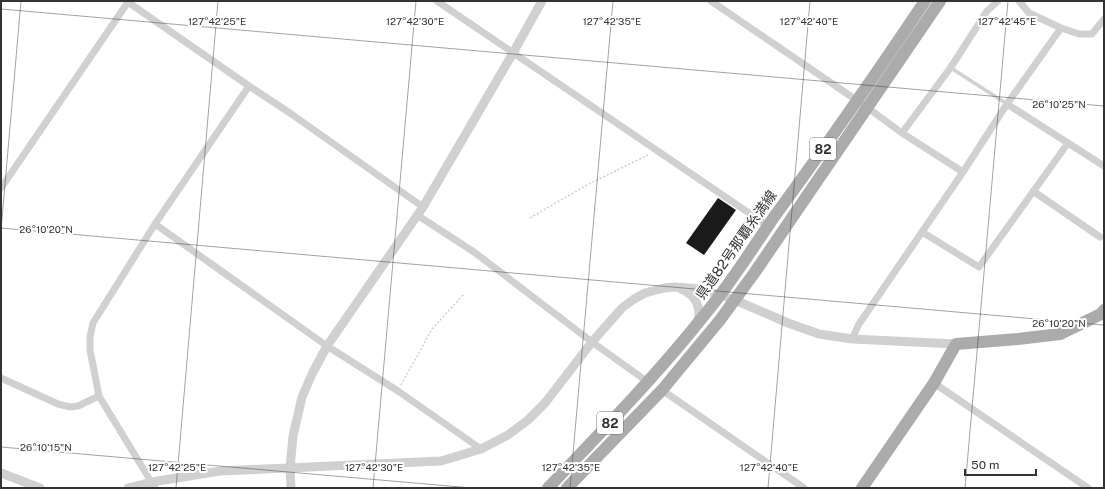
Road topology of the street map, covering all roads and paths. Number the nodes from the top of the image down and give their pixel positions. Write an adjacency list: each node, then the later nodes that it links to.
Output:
1 (437, 1): 11 (street)
2 (542, 1): 11 (street)
3 (711, 1): 14 (street)
4 (925, 1): 14 (main road, 県道82号那覇糸満線 / 82)
5 (940, 1): 16 (main road, 82)
6 (998, 1): 12 (street)
7 (1019, 1): 10 (street)
8 (127, 2): 13 (street); 22 (street)
9 (1104, 19): 10 (street)
10 (1061, 28): 15 (street)
11 (513, 53): 19 (street); 24 (street)
12 (951, 67): 15 (lane); 17 (street)
13 (249, 86): 24 (street); 27 (street)
14 (857, 101): 16 (street); 28 (main road, 県道82号那覇糸満線 / 82)
15 (1007, 104): 18 (street); 21 (street)
16 (868, 108): 17 (street); 34 (main road, 82)
17 (902, 133): 21 (street)
18 (1068, 143): 20 (street); 23 (street)
19 (657, 151): 26 (path); 28 (street)
20 (1104, 166)
21 (963, 172): 29 (street)
22 (1, 188)
23 (1034, 191): 29 (street); 30 (street)
24 (423, 207): 25 (street)
25 (417, 215): 38 (street); 40 (street)
26 (530, 218)
27 (155, 224): 40 (street); 46 (street)
28 (768, 226): 33 (main road, 県道82号那覇糸満線 / 82)
29 (922, 232): 37 (street)
30 (1100, 237)
31 (675, 287): 33 (street); 36 (street); 38 (street)
32 (463, 294): 45 (path)
33 (720, 295): 34 (street); 36 (main road, 県道82号那覇糸満線 / 82)
34 (734, 300): 37 (street); 44 (main road, 82)
35 (1103, 314): 39 (main road)
36 (696, 325): 42 (main road, 県道82号那覇糸満線 / 82)
37 (852, 339): 39 (street)
38 (592, 342): 42 (street); 47 (street)
39 (956, 344): 43 (main road)
40 (327, 346): 45 (street); 48 (street)
41 (1, 378): 46 (street)
42 (648, 382): 54 (main road, 県道82号那覇糸満線 / 82)
43 (934, 383): 57 (main road); 58 (street)
44 (662, 390): 55 (main road, 82); 56 (street)
45 (398, 392): 47 (street)
46 (99, 396): 50 (street)
47 (481, 449): 48 (street)
48 (290, 468): 50 (street); 53 (street)
49 (1, 473): 51 (street)
50 (154, 485): 52 (street)
51 (40, 488)
52 (128, 488)
53 (291, 488)
54 (548, 488)
55 (567, 488)
56 (804, 488)
57 (862, 488)
58 (1088, 488)

